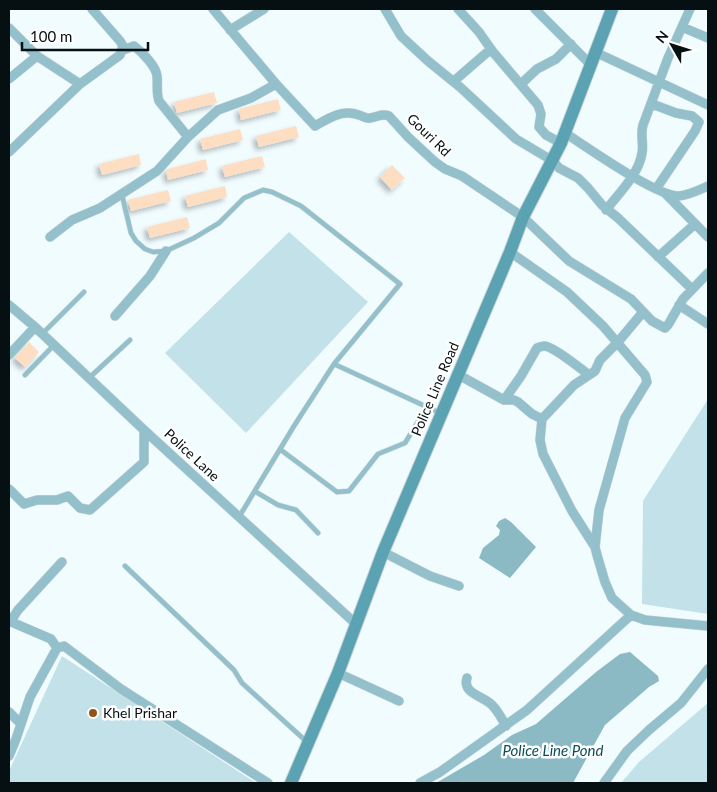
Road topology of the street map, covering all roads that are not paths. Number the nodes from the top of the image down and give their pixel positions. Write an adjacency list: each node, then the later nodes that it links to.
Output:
1 (106, 9): 9 (street)
2 (213, 9): 12 (street, Gouri Rd)
3 (264, 9): 12 (street)
4 (385, 9): 20 (street)
5 (458, 9): 15 (street)
6 (535, 9): 14 (street)
7 (612, 9): 18 (street, Police Line Road)
8 (690, 9): 10 (street)
9 (95, 12): 16 (street)
10 (682, 27): 13 (street); 21 (street)
11 (9, 28): 17 (street)
12 (230, 30): 23 (street, Gouri Rd)
13 (708, 38)
14 (571, 44): 18 (street); 24 (street)
15 (491, 49): 20 (street); 24 (street)
16 (123, 50): 22 (street); 27 (street)
17 (37, 56): 19 (street); 22 (street)
18 (593, 58): 21 (street); 28 (street, Police Line Road)
19 (9, 79)
20 (454, 81): 30 (street)
21 (658, 81): 25 (street); 26 (street)
22 (80, 84): 29 (street)
23 (276, 84): 27 (street); 37 (street, Gouri Rd)
24 (521, 84): 28 (street)
25 (652, 104): 31 (street); 33 (street)
26 (708, 105)
27 (188, 137): 35 (street)
28 (563, 138): 30 (street, Police Line Road); 31 (street)
29 (9, 152)
30 (553, 161): 36 (street); 37 (street, Police Line Road)
31 (632, 176): 33 (street); 36 (street)
32 (708, 186): 34 (street)
33 (656, 189): 34 (street)
34 (665, 193): 38 (street)
35 (122, 195): 39 (street); 41 (lane)
36 (606, 210): 43 (street)
37 (523, 217): 42 (street, Police Line Road); 49 (street)
38 (695, 224): 40 (street); 43 (street)
39 (50, 237)
40 (708, 237)
41 (166, 252): 50 (street); 58 (lane)
42 (510, 252): 55 (street); 59 (street, Police Line Road)
43 (658, 257): 45 (street)
44 (708, 273): 45 (street)
45 (692, 289): 47 (street)
46 (84, 292): 53 (lane)
47 (679, 305): 49 (street); 51 (street)
48 (9, 306): 52 (street, Police Lane)
49 (643, 312): 55 (street)
50 (115, 316)
51 (708, 324)
52 (35, 327): 53 (street, Police Lane); 57 (street)
53 (42, 334): 56 (street, Police Lane)
54 (130, 340): 62 (lane)
55 (618, 342): 61 (street); 73 (street)
56 (54, 346): 60 (lane); 62 (street, Police Lane)
57 (9, 355)
58 (334, 364): 64 (lane); 68 (lane)
59 (457, 374): 63 (street); 65 (street, Police Line Road)
60 (25, 375)
61 (589, 375): 63 (street); 66 (street)
62 (89, 378): 67 (street, Police Lane)
63 (504, 400): 66 (street)
64 (427, 407): 65 (lane); 68 (lane)
65 (441, 413): 74 (street, Police Line Road)
66 (542, 418): 73 (street)
67 (144, 430): 70 (street); 71 (street, Police Lane)
68 (281, 450): 69 (lane)
69 (256, 492): 71 (lane); 72 (lane)
70 (10, 493)
71 (239, 517): 80 (street, Police Lane)
72 (318, 533)
73 (595, 547): 78 (street)
74 (383, 552): 77 (street); 80 (street, Police Line Road)
75 (62, 562): 79 (street)
76 (125, 566): 90 (lane)
77 (459, 586)
78 (631, 614): 81 (street); 89 (street)
79 (10, 621): 82 (street)
80 (356, 624): 84 (street, Police Line Road)
81 (708, 626)
82 (58, 648): 88 (street); 92 (street)
83 (708, 668): 95 (street)
84 (338, 673): 86 (street); 90 (street, Police Line Road)
85 (467, 678): 89 (street)
86 (399, 701)
87 (9, 712): 88 (street)
88 (21, 724): 91 (street)
89 (506, 726): 94 (street)
90 (308, 743): 93 (street, Police Line Road)
91 (9, 756)
92 (268, 783)
93 (291, 783)
94 (420, 783)
95 (604, 783)

